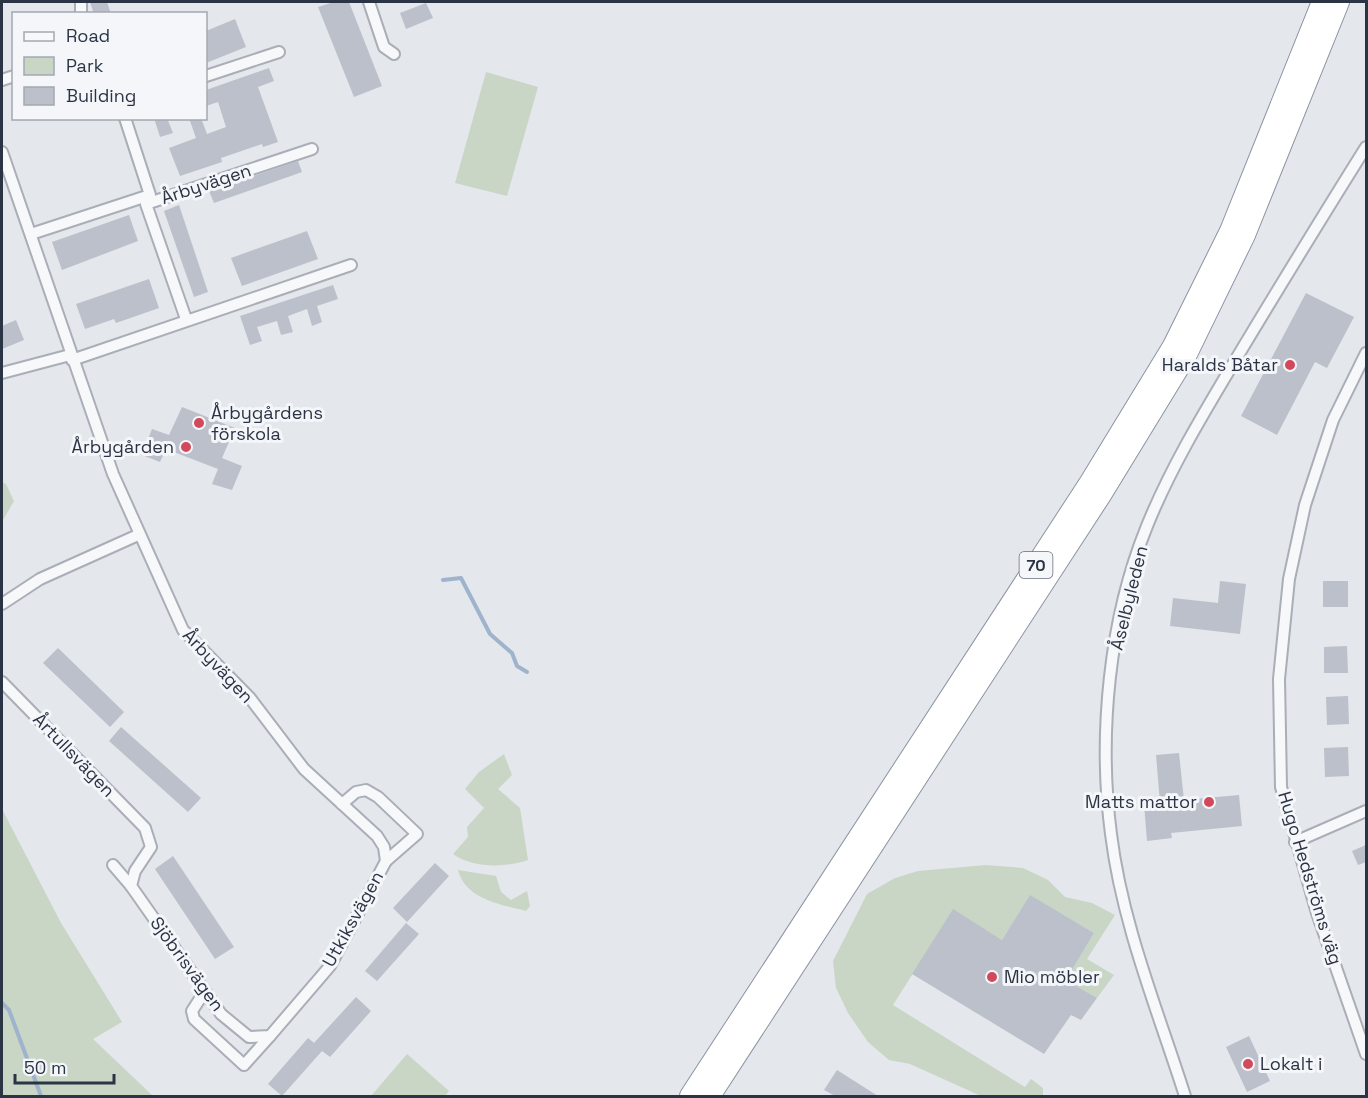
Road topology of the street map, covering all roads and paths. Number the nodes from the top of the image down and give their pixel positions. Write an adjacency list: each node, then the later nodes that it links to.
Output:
1 (369, 2): 5 (street)
2 (1322, 2): 31 (highway, 70)
3 (1339, 2): 32 (highway, 70)
4 (279, 52): 6 (street)
5 (394, 54)
6 (207, 76)
7 (126, 120): 11 (street, Årbyvägen)
8 (1366, 147): 33 (street, Åselbyleden)
9 (312, 149): 11 (street, Årbyvägen)
10 (2, 152): 12 (street, Årbyvägen)
11 (148, 200): 12 (street, Årbyvägen); 14 (street, Årbyvägen)
12 (31, 234): 16 (street, Årbyvägen)
13 (351, 265): 14 (street)
14 (186, 319): 16 (street)
15 (1366, 353): 24 (street, Hugo Hedströms väg)
16 (71, 357): 17 (street); 18 (street, Årbyvägen)
17 (2, 373)
18 (138, 535): 19 (street); 21 (street, Årbyvägen)
19 (2, 604)
20 (2, 682): 27 (street, Årtullsvägen)
21 (342, 804): 23 (street, Årbyvägen); 25 (street)
22 (1366, 811): 24 (street)
23 (377, 836): 25 (street, Utkiksvägen)
24 (1295, 842): 30 (street, Hugo Hedströms väg)
25 (386, 861): 29 (street, Utkiksvägen)
26 (113, 865): 27 (street, Sjöbrisvägen)
27 (131, 886): 28 (street, Sjöbrisvägen)
28 (205, 991): 29 (street, Sjöbrisvägen); 29 (street, Utkiksvägen)
29 (270, 1036)
30 (1366, 1054)
31 (690, 1096)
32 (710, 1096)
33 (1185, 1096)

